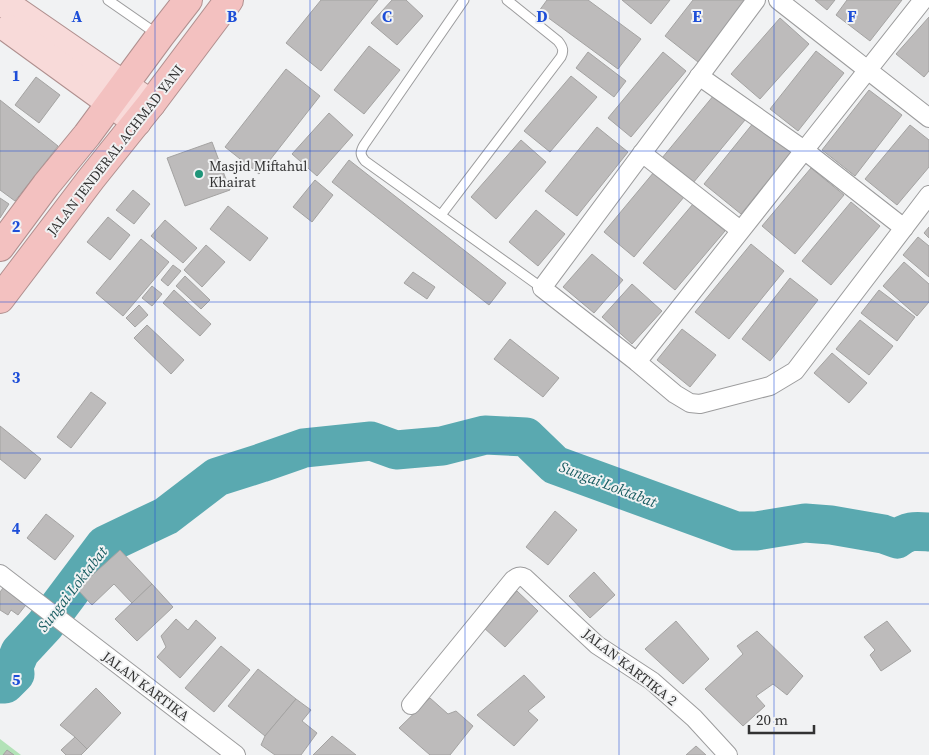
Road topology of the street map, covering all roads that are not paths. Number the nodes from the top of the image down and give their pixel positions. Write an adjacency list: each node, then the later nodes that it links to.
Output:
1 (0, 0): 14 (main road)
2 (108, 0): 11 (lane)
3 (188, 0): 11 (highway)
4 (229, 0): 15 (highway, JALAN JENDERAL ACHMAD YANI)
5 (464, 0): 20 (lane)
6 (507, 0): 20 (lane)
7 (756, 0): 13 (street)
8 (778, 0): 12 (street)
9 (923, 0): 12 (street)
10 (0, 22): 14 (main road)
11 (160, 36): 14 (highway)
12 (867, 69): 16 (street); 17 (street)
13 (699, 76): 17 (street); 18 (street)
14 (117, 94): 15 (main road); 23 (highway)
15 (144, 113): 25 (highway, JALAN JENDERAL ACHMAD YANI)
16 (929, 118)
17 (804, 150): 21 (street); 22 (street)
18 (642, 152): 22 (street); 24 (street)
19 (929, 195): 21 (street)
20 (441, 215): 24 (lane)
21 (904, 228): 26 (street)
22 (740, 230): 26 (street)
23 (0, 247)
24 (542, 288): 26 (street)
25 (0, 299)
26 (637, 362)
27 (0, 574): 29 (street, JALAN KARTIKA)
28 (411, 705): 30 (street, JALAN KARTIKA 2)
29 (236, 755)
30 (728, 755)

